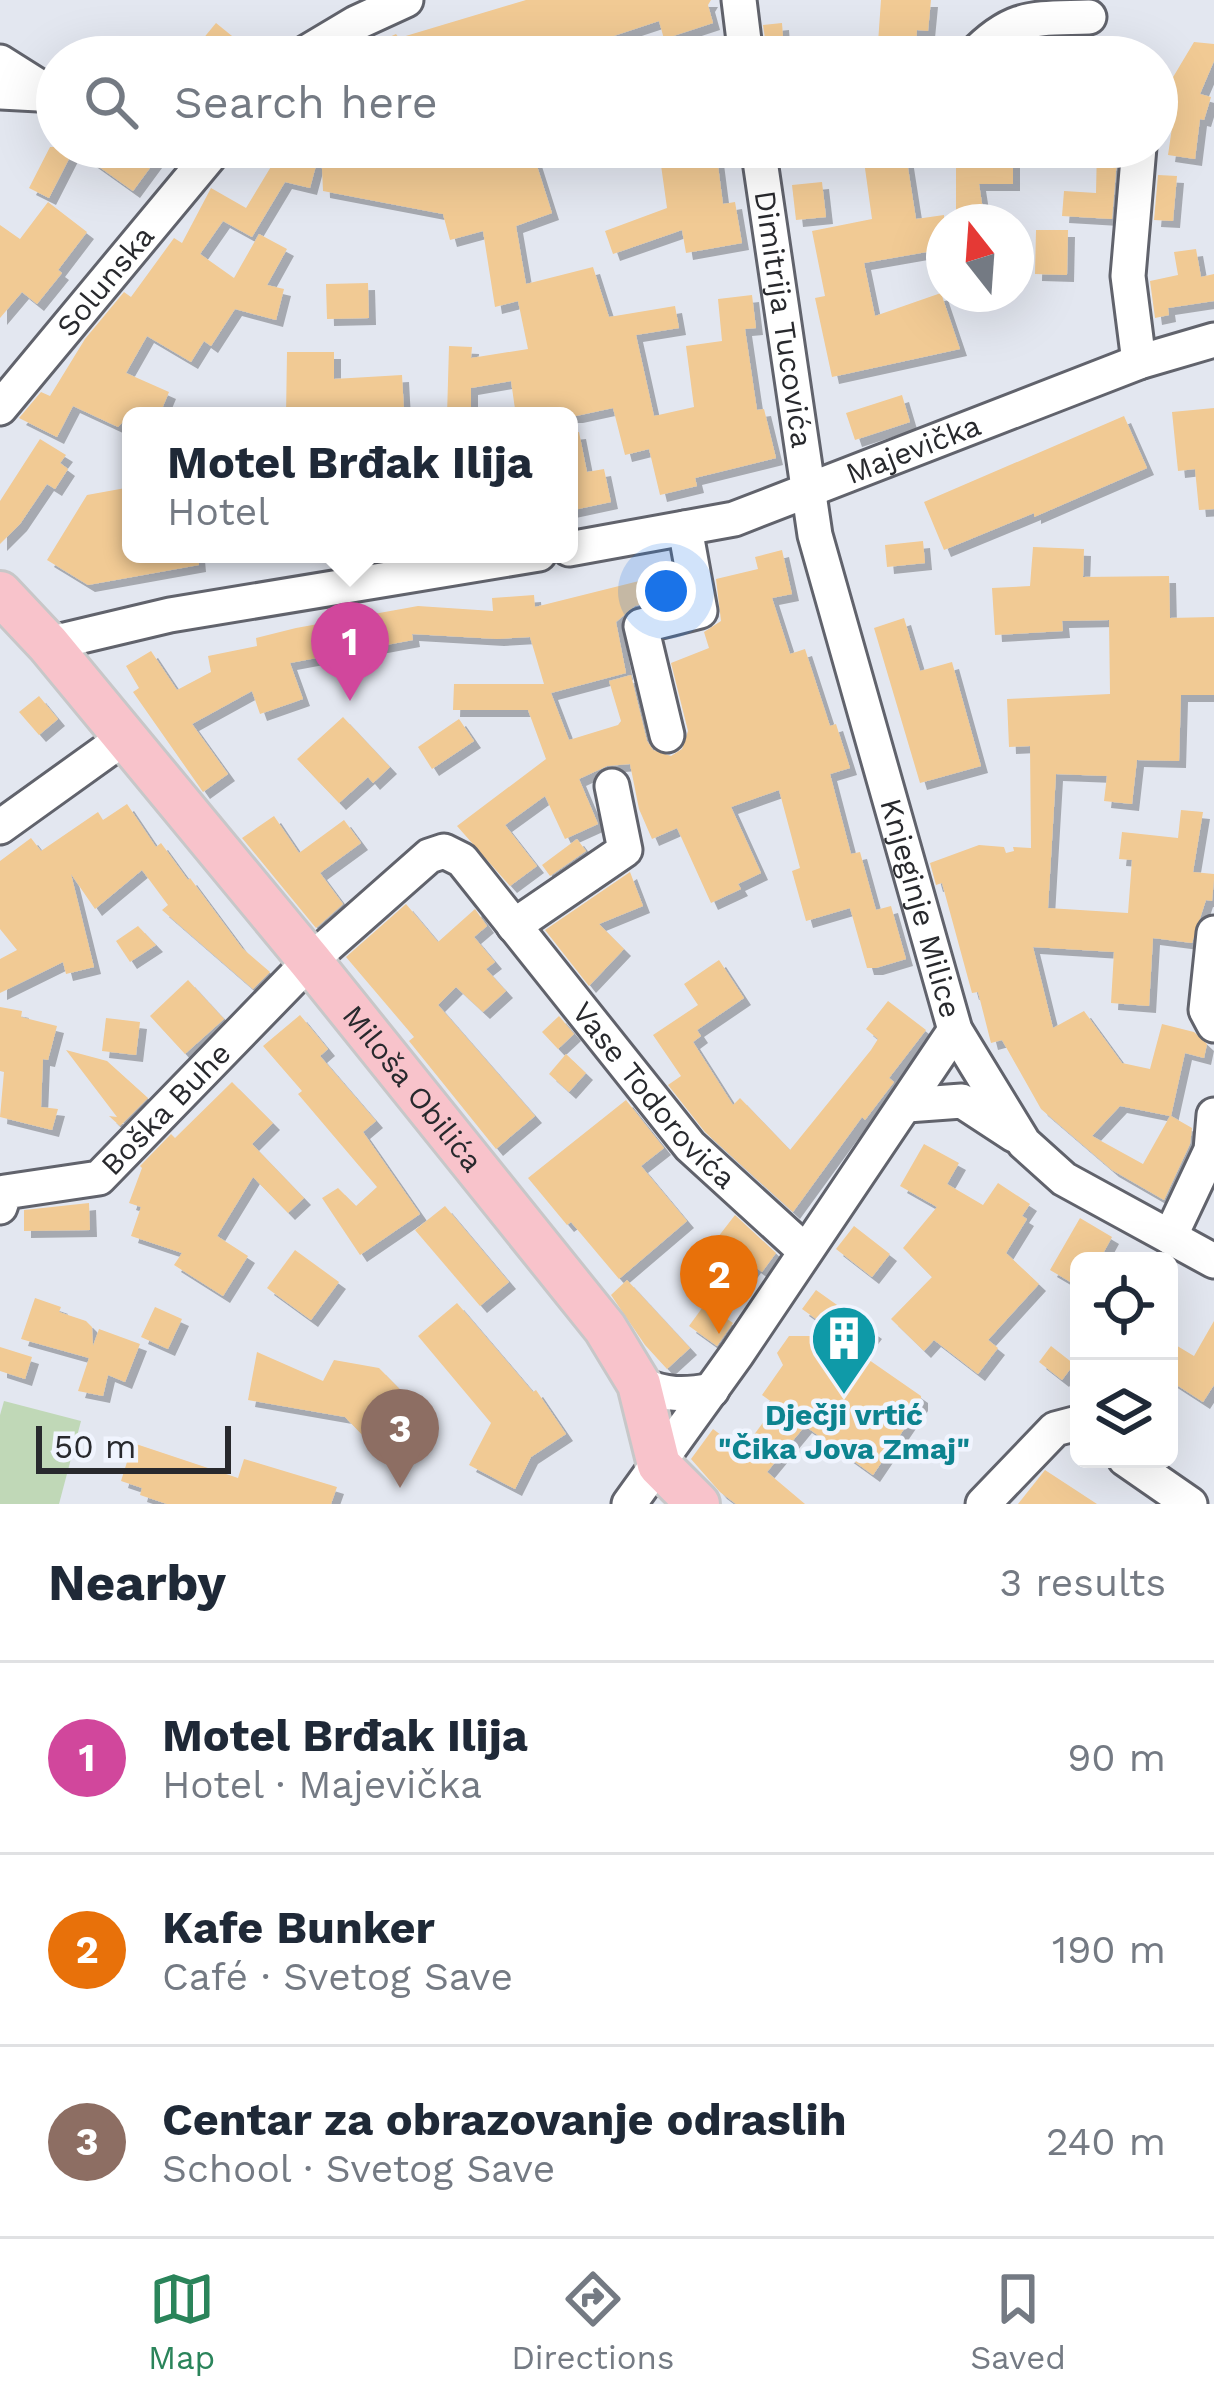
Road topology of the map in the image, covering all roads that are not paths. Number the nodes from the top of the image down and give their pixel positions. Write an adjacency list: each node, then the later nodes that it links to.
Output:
1 (406, 0): 3 (street)
2 (739, 0): 6 (street)
3 (356, 11): 5 (street)
4 (1090, 17): 7 (street)
5 (325, 36)
6 (743, 36)
7 (990, 36)
8 (0, 62): 9 (street)
9 (36, 84)
10 (0, 92): 11 (street)
11 (36, 93)
12 (194, 168): 17 (street, Solunska)
13 (761, 168): 18 (street, Dimitrija Tucovića)
14 (1137, 168): 16 (street)
15 (1214, 340): 16 (street, Majevička)
16 (1139, 362): 18 (street, Majevička)
17 (0, 408)
18 (808, 492): 19 (street, Majevička); 32 (street, Knjeginje Milice)
19 (685, 528): 20 (street, Majevička); 24 (street)
20 (578, 547)
21 (485, 563): 23 (street)
22 (0, 593): 23 (main road, Miloša Obilića)
23 (48, 644): 25 (main road, Miloša Obilića)
24 (667, 735)
25 (124, 739): 27 (street); 30 (main road, Miloša Obilića)
26 (612, 786): 28 (street)
27 (0, 827)
28 (514, 926): 30 (street, Vase Todorovića); 38 (street, Vase Todorovića)
29 (1214, 934): 31 (street)
30 (310, 962): 36 (street, Boška Buhe); 40 (main road, Miloša Obilića)
31 (1214, 1024)
32 (956, 1030): 33 (street); 35 (street, Knjeginje Milice)
33 (907, 1106): 35 (street); 38 (street)
34 (1214, 1115): 37 (street)
35 (1024, 1143): 37 (street, Knjeginje Milice)
36 (0, 1208)
37 (1170, 1237): 39 (street, Knjeginje Milice)
38 (805, 1251): 41 (street)
39 (1214, 1261)
40 (640, 1384): 41 (street); 43 (main road, Miloša Obilića)
41 (712, 1390): 43 (street)
42 (1070, 1425): 47 (street)
43 (659, 1465): 45 (main road); 46 (street)
44 (1138, 1468): 48 (street)
45 (694, 1501)
46 (628, 1504)
47 (982, 1504)
48 (1190, 1504)

